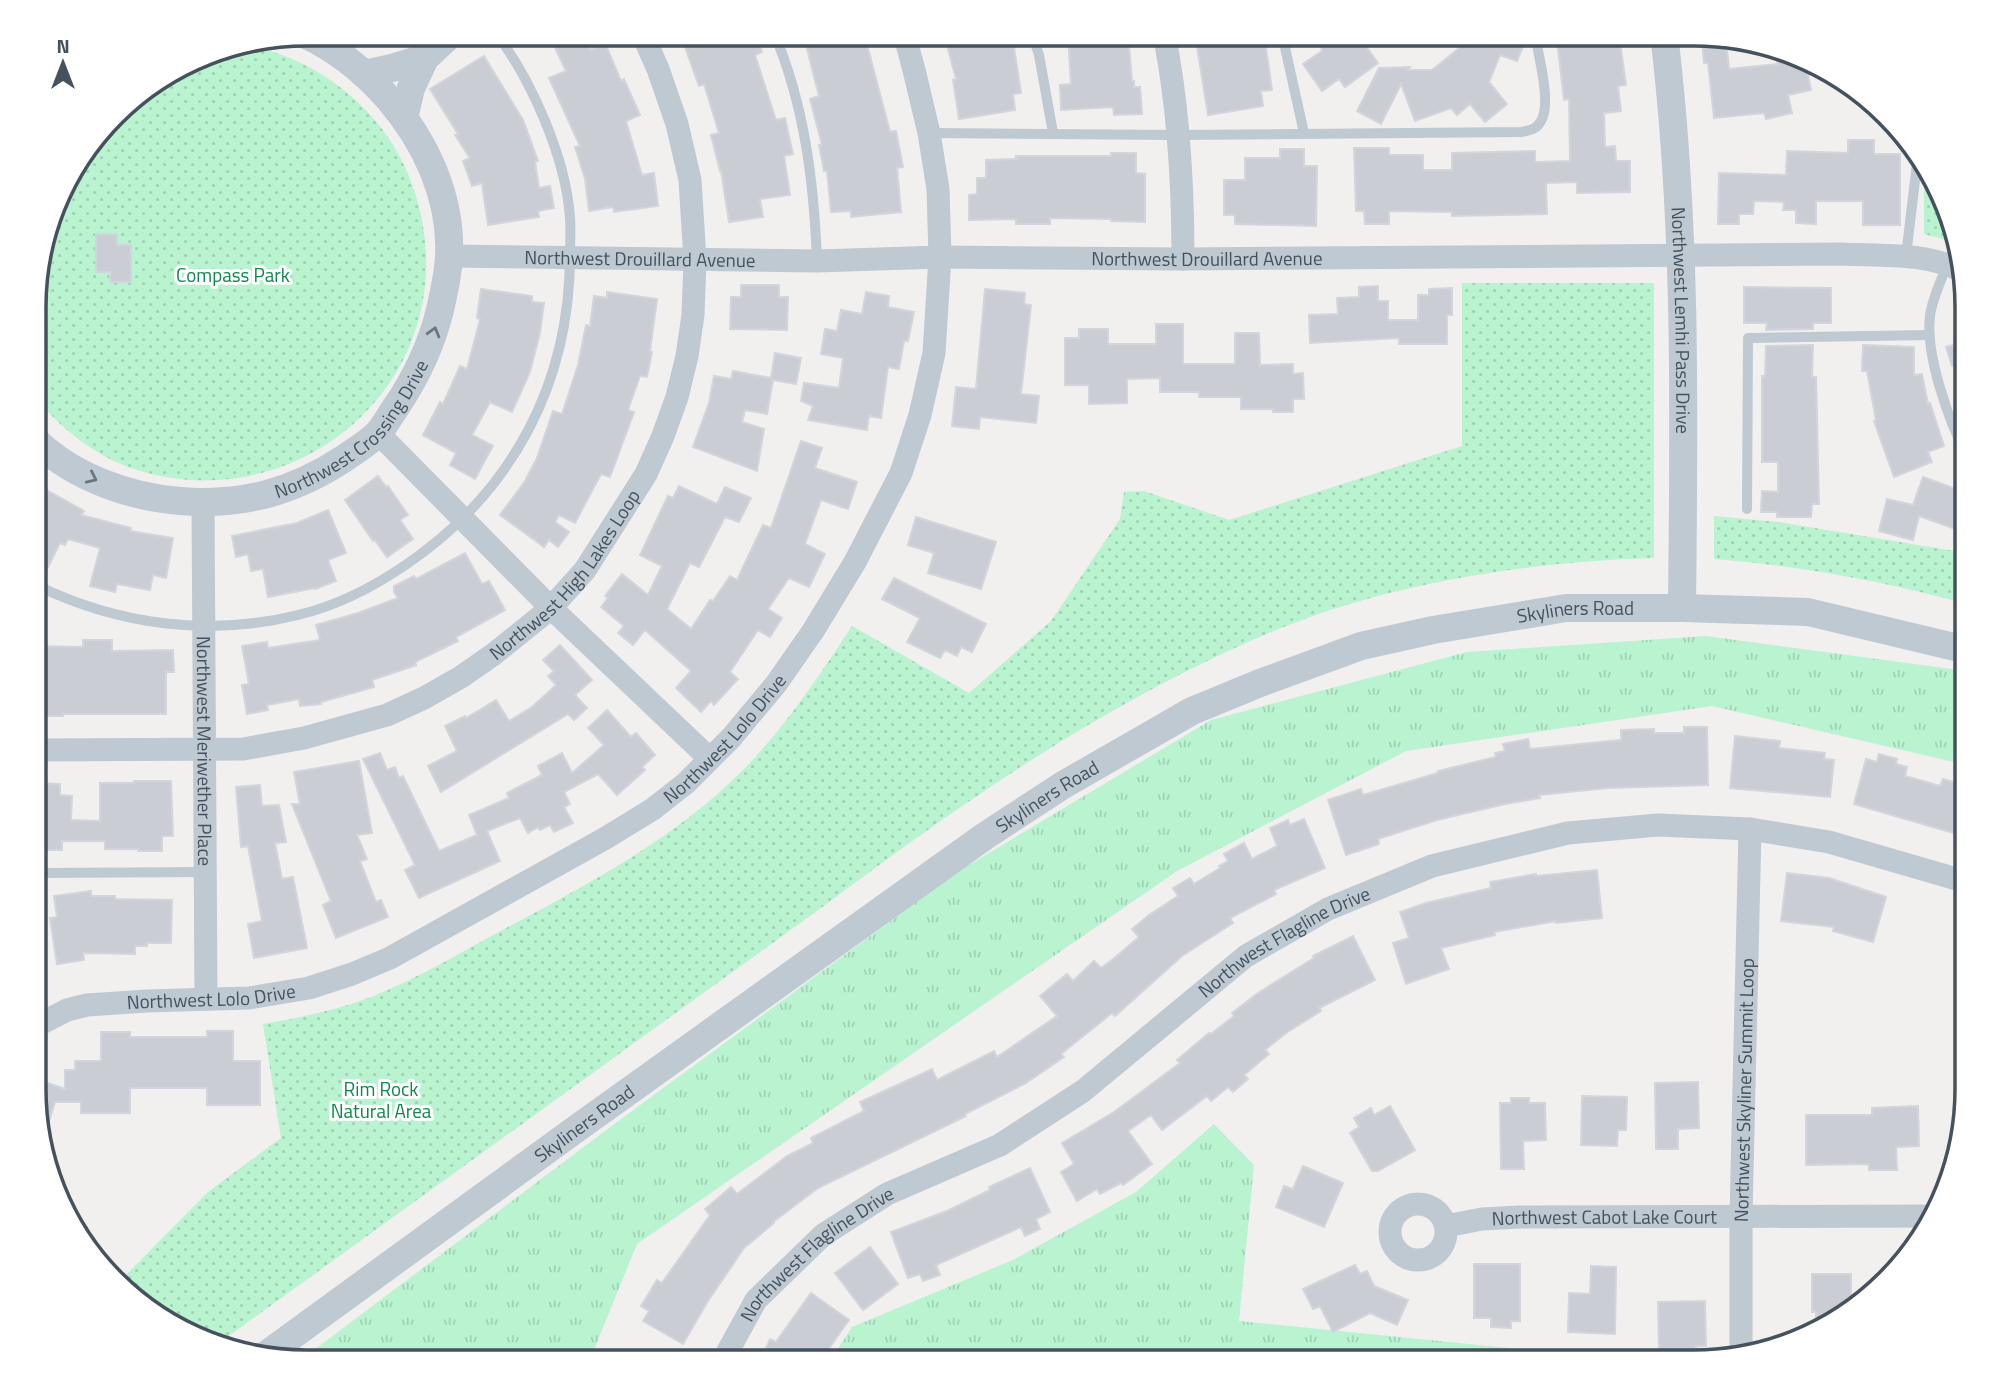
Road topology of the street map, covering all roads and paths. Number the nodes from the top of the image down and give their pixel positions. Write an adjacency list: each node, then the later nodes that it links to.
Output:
1 (326, 46): 13 (street, Northwest Crossing Drive)
2 (438, 46): 12 (street)
3 (504, 46): 24 (lane)
4 (648, 46): 26 (street, Northwest High Lakes Loop)
5 (779, 46): 27 (lane)
6 (908, 46): 15 (street, Northwest Lolo Drive)
7 (1036, 46): 16 (lane)
8 (1166, 46): 18 (street)
9 (1285, 46): 17 (lane)
10 (1537, 46): 17 (lane)
11 (1666, 46): 23 (street, Northwest Lemhi Pass Drive)
12 (425, 58): 13 (street); 14 (street)
13 (364, 74): 14 (street, Northwest Crossing Drive)
14 (404, 118): 20 (street, Northwest Crossing Drive)
15 (929, 133): 16 (lane); 22 (street, Northwest Lolo Drive)
16 (1053, 133): 18 (lane)
17 (1304, 133): 18 (lane)
18 (1177, 135): 25 (street)
19 (1916, 168): 21 (lane)
20 (449, 256): 24 (street, Northwest Drouillard Avenue); 32 (street, Northwest Crossing Drive, one-way to 20)
21 (1906, 256): 23 (street, Northwest Drouillard Avenue); 28 (street, Northwest Drouillard Avenue)
22 (940, 257): 25 (street, Northwest Drouillard Avenue); 27 (street, Northwest Drouillard Avenue); 44 (street, Northwest Lolo Drive)
23 (1682, 257): 25 (street, Northwest Drouillard Avenue); 39 (street, Northwest Lemhi Pass Drive)
24 (570, 258): 26 (street, Northwest Drouillard Avenue); 36 (lane)
25 (1183, 259)
26 (695, 260): 27 (street, Northwest Drouillard Avenue); 38 (street, Northwest High Lakes Loop)
27 (817, 261)
28 (1952, 268)
29 (1953, 270): 30 (lane)
30 (1929, 335): 31 (lane); 35 (lane)
31 (1955, 432)
32 (378, 433): 34 (street, Northwest Crossing Drive); 36 (street)
33 (46, 449): 34 (street, Northwest Crossing Drive, one-way to 34)
34 (202, 503): 40 (street, Northwest Meriwether Place)
35 (1747, 509)
36 (464, 518): 38 (street); 40 (lane)
37 (46, 590): 40 (lane)
38 (551, 608): 43 (street, Northwest High Lakes Loop); 44 (street)
39 (1682, 608): 41 (street, Skyliners Road); 55 (street, Skyliners Road)
40 (204, 626): 43 (street, Northwest Meriwether Place)
41 (1955, 647)
42 (46, 750): 43 (street, Northwest High Lakes Loop)
43 (204, 750): 46 (street, Northwest Meriwether Place)
44 (709, 758): 49 (street, Northwest Lolo Drive)
45 (1750, 829): 48 (street, Northwest Flagline Drive); 51 (street, Northwest Skyliner Summit Loop); 56 (street, Northwest Flagline Drive)
46 (206, 872): 47 (lane); 49 (street, Northwest Meriwether Place)
47 (46, 873)
48 (1955, 879)
49 (206, 999): 50 (street, Northwest Lolo Drive)
50 (46, 1019)
51 (1741, 1216): 52 (street, Northwest Cabot Lake Court); 53 (street, Northwest Cabot Lake Court); 54 (street, Northwest Skyliner Summit Loop)
52 (1923, 1216)
53 (1446, 1226)
54 (1741, 1346)
55 (275, 1348)
56 (729, 1350)

